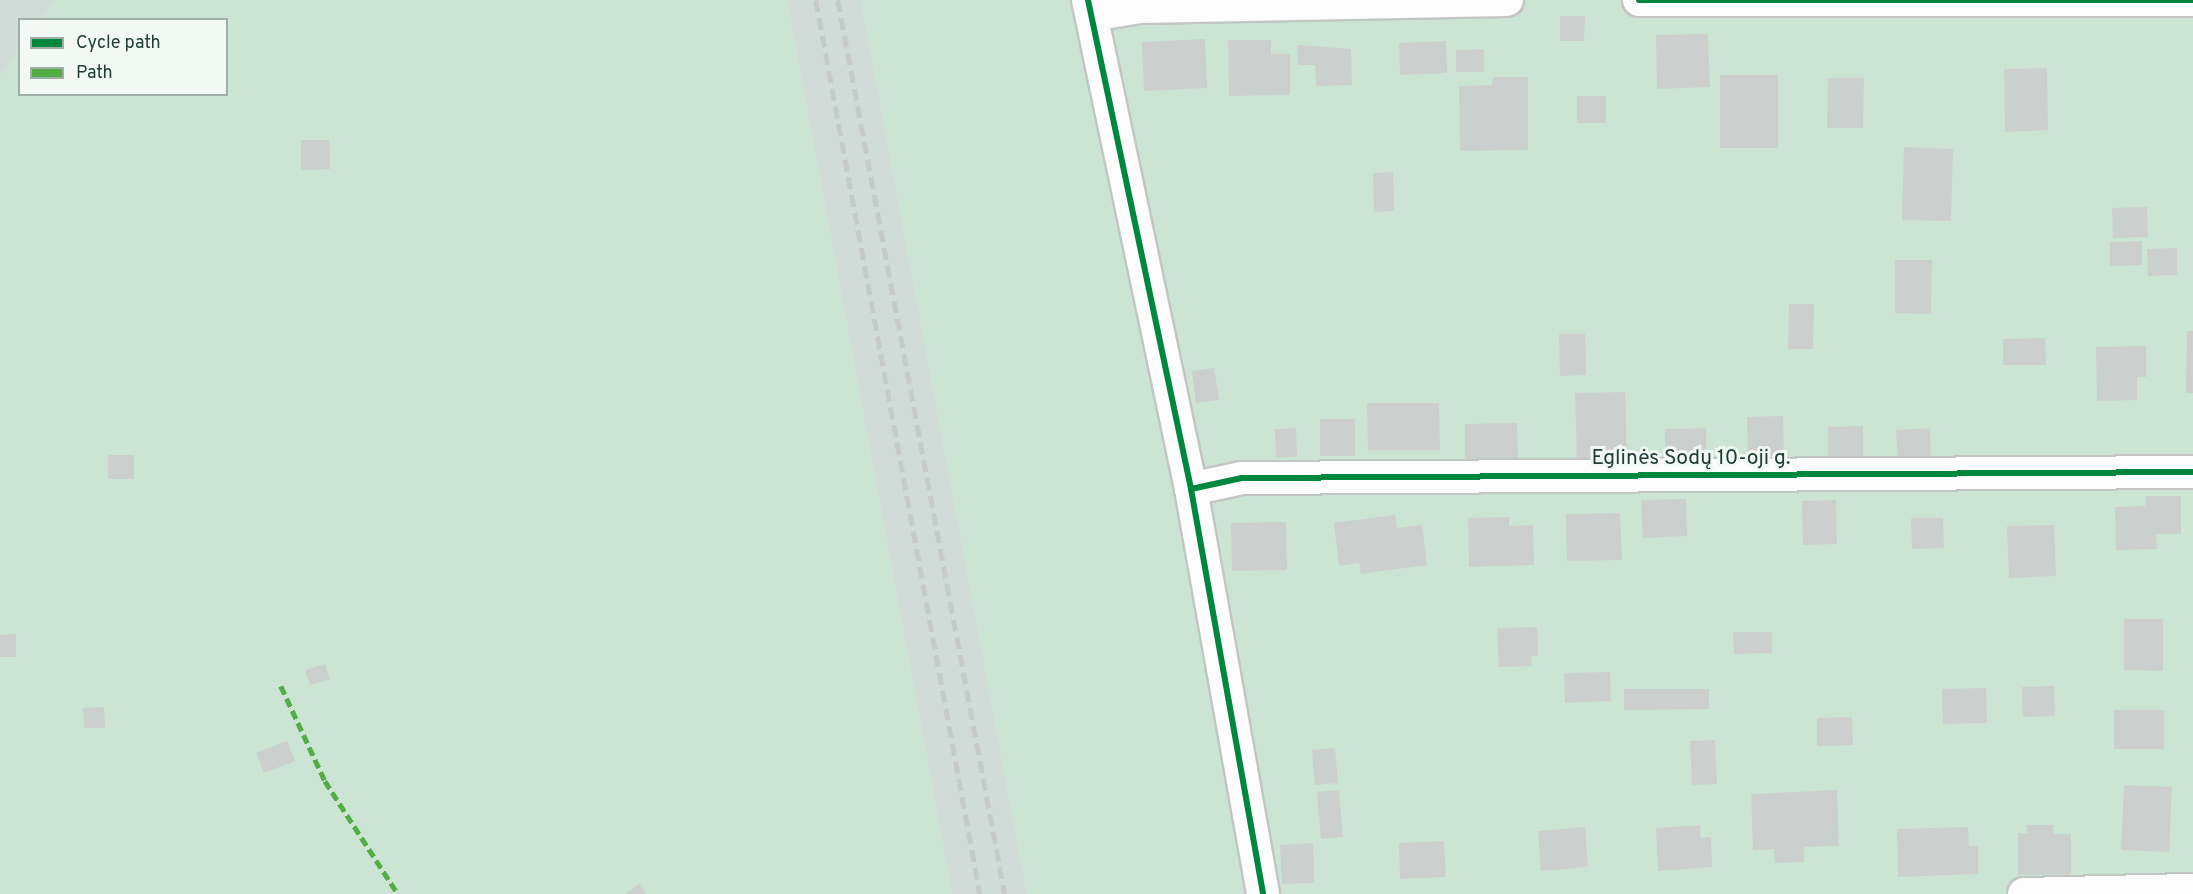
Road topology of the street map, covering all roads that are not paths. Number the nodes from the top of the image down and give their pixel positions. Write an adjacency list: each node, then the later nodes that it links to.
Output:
1 (1507, 0): 4 (street)
2 (1639, 0): 3 (street)
3 (2193, 0)
4 (1090, 8): 6 (street)
5 (2193, 472): 6 (street, Eglinės Sodų 10-oji g.)
6 (1191, 489): 8 (street)
7 (2193, 890): 9 (street)
8 (1263, 894)
9 (2024, 894)

